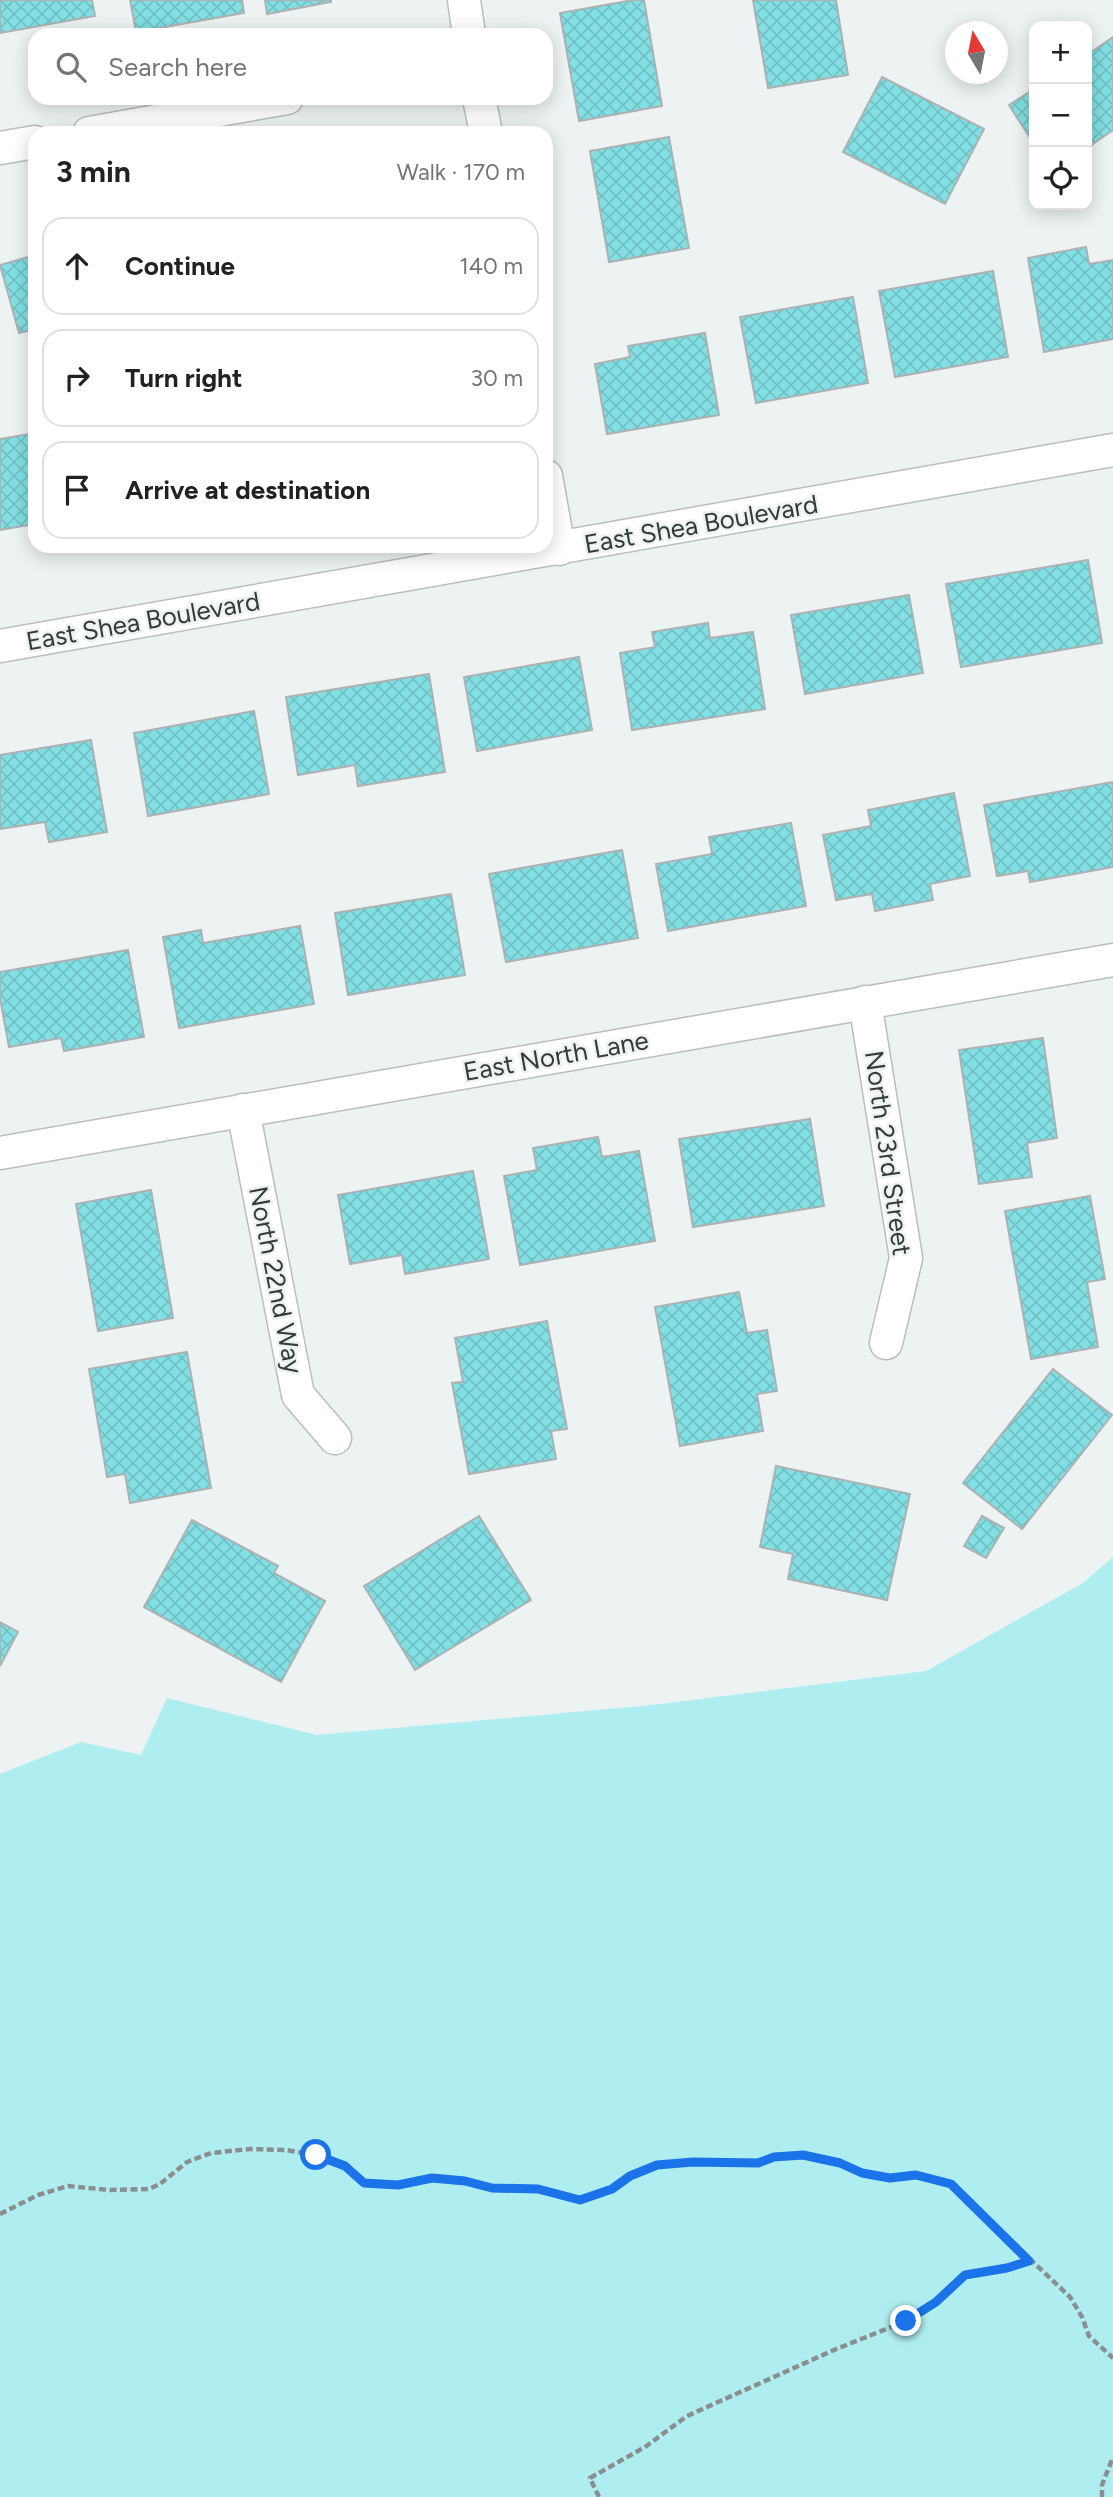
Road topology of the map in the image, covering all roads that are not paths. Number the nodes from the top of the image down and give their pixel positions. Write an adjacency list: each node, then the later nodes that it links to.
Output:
1 (464, 0): 2 (street)
2 (468, 28)
3 (247, 105): 5 (street)
4 (480, 105): 6 (street)
5 (129, 126)
6 (484, 126)
7 (28, 143): 8 (street)
8 (0, 148)
9 (1113, 450): 11 (street, East Shea Boulevard)
10 (553, 515): 11 (street)
11 (559, 549): 12 (street, East Shea Boulevard)
12 (553, 550)
13 (536, 553): 14 (street, East Shea Boulevard)
14 (0, 646)
15 (1113, 960): 16 (street, East North Lane)
16 (865, 1002): 17 (street, East North Lane); 19 (street, North 23rd Street)
17 (243, 1110): 18 (street, East North Lane); 20 (street, North 22nd Way)
18 (0, 1153)
19 (886, 1343)
20 (335, 1438)

